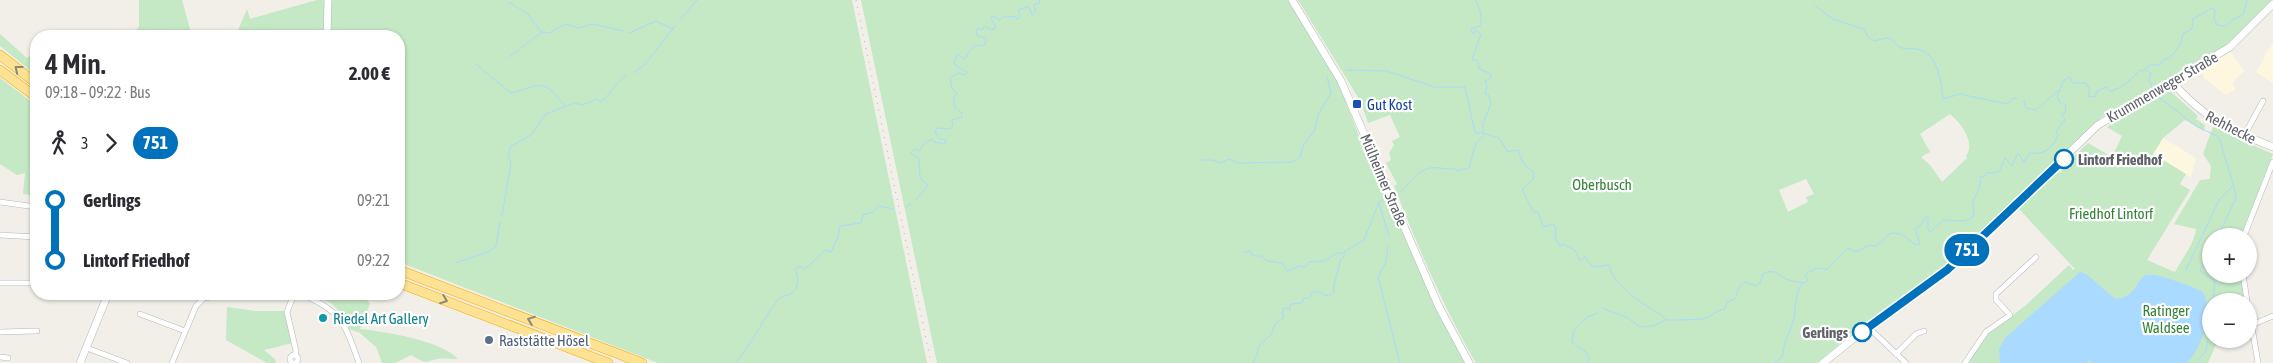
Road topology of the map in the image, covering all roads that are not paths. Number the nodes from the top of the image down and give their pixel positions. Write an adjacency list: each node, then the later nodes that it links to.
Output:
1 (328, 0): 4 (main road)
2 (1292, 0): 49 (main road, Mülheimer Straße)
3 (2273, 4): 8 (main road, Krummenweger Straße)
4 (327, 30)
5 (0, 55): 7 (highway, one-way to 5)
6 (0, 70): 9 (highway)
7 (30, 78)
8 (2171, 82): 11 (main road, Rehhecke); 31 (main road, Krummenweger Straße)
9 (30, 92)
10 (2262, 101): 11 (street)
11 (2244, 136): 12 (main road, Rehhecke)
12 (2273, 147)
13 (2273, 162): 16 (street)
14 (0, 202): 15 (street)
15 (30, 207)
16 (2247, 228)
17 (0, 234): 18 (street)
18 (30, 236)
19 (2036, 257): 52 (street)
20 (405, 272): 48 (highway, one-way to 20)
21 (0, 283): 22 (street)
22 (30, 283)
23 (405, 285): 47 (highway, one-way to 47)
24 (104, 300): 36 (main road)
25 (203, 300): 32 (street)
26 (292, 300): 39 (street)
27 (313, 300): 46 (street)
28 (140, 314): 32 (street)
29 (2273, 316): 30 (street)
30 (2257, 323)
31 (1868, 326): 38 (street); 50 (main road, Krummenweger Straße)
32 (185, 330): 45 (street)
33 (37, 331): 35 (street)
34 (1924, 331): 38 (street)
35 (0, 332)
36 (87, 348): 43 (main road); 44 (street)
37 (2256, 348): 53 (street)
38 (1896, 354): 51 (street)
39 (295, 355)
40 (572, 356): 47 (highway)
41 (0, 357): 42 (street)
42 (8, 358)
43 (80, 363)
44 (127, 363)
45 (172, 363)
46 (359, 363)
47 (607, 363)
48 (642, 363)
49 (1469, 363)
50 (1823, 363)
51 (1906, 363)
52 (1965, 363)
53 (2258, 363)

